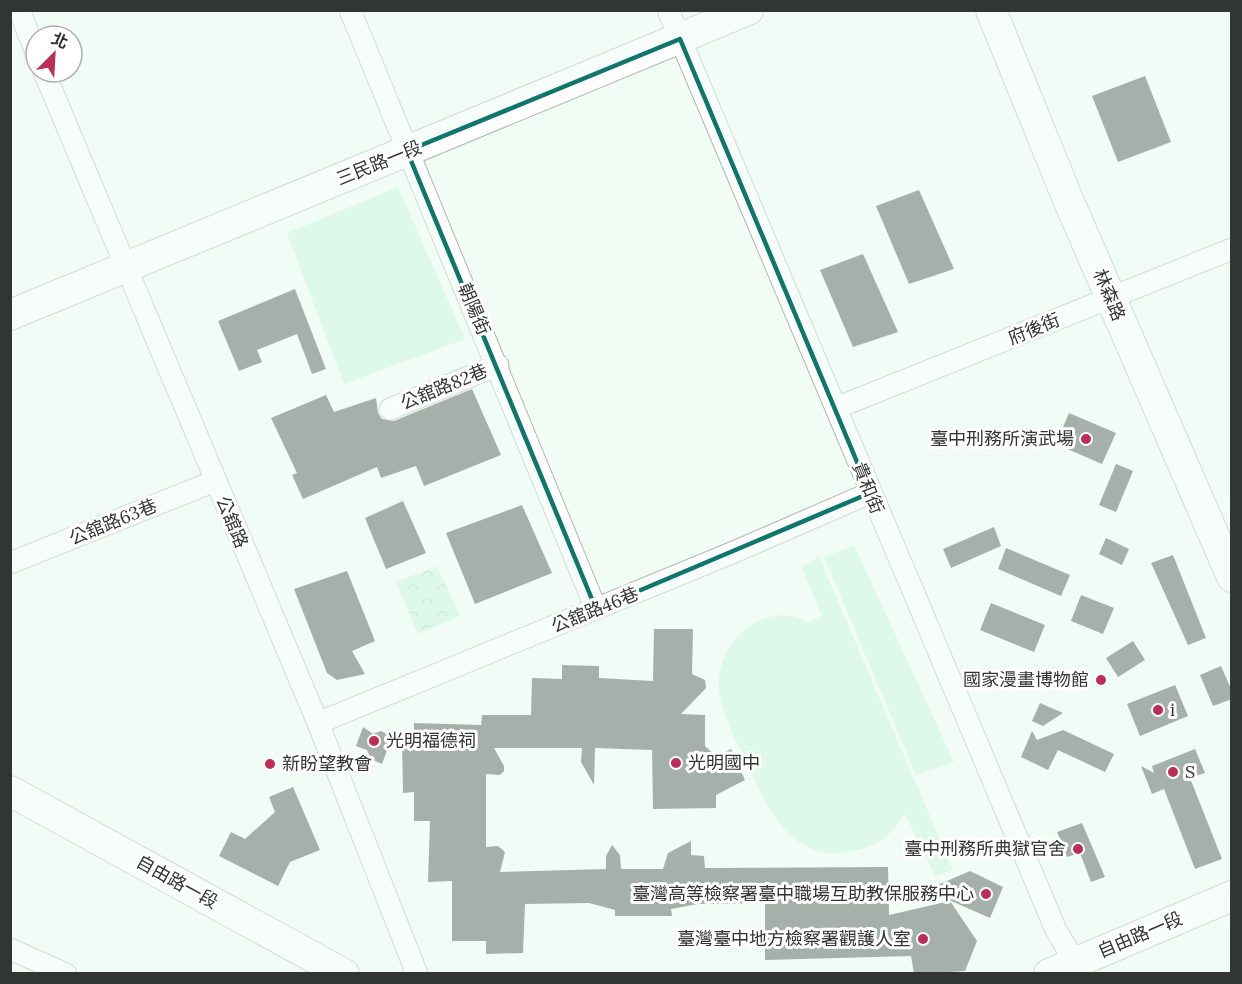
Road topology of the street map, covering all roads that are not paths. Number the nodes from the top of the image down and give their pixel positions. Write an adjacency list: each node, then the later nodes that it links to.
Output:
1 (19, 10): 6 (street)
2 (350, 10): 9 (street, 朝陽街)
3 (668, 10): 7 (street, 貴和街)
4 (748, 10): 7 (main road, 三民路一段)
5 (991, 10): 12 (main road, 林森路)
6 (25, 24)
7 (680, 39): 9 (main road, 三民路一段); 15 (street, 貴和街)
8 (49, 84): 11 (street, 公舘路)
9 (407, 151): 11 (main road, 三民路一段); 14 (street, 朝陽街)
10 (1232, 249): 12 (street, 府後街)
11 (125, 268): 13 (main road, 三民路一段); 17 (street, 公舘路)
12 (1110, 298): 15 (street, 府後街); 20 (main road, 林森路)
13 (10, 315)
14 (498, 365): 16 (street, 公舘路82巷); 21 (street, 朝陽街)
15 (836, 408): 18 (street, 貴和街)
16 (390, 409)
17 (215, 481): 19 (street, 公舘路63巷); 22 (street, 公舘路)
18 (870, 493): 21 (street, 公舘路46巷); 26 (street, 貴和街)
19 (10, 563)
20 (1232, 577)
21 (596, 609): 22 (street, 公舘路46巷)
22 (318, 723): 29 (street, 公舘路)
23 (10, 790): 28 (main road, 自由路一段)
24 (1232, 896): 26 (main road, 自由路一段)
25 (10, 949): 27 (street)
26 (1068, 970)
27 (66, 974)
28 (344, 974)
29 (417, 974)

